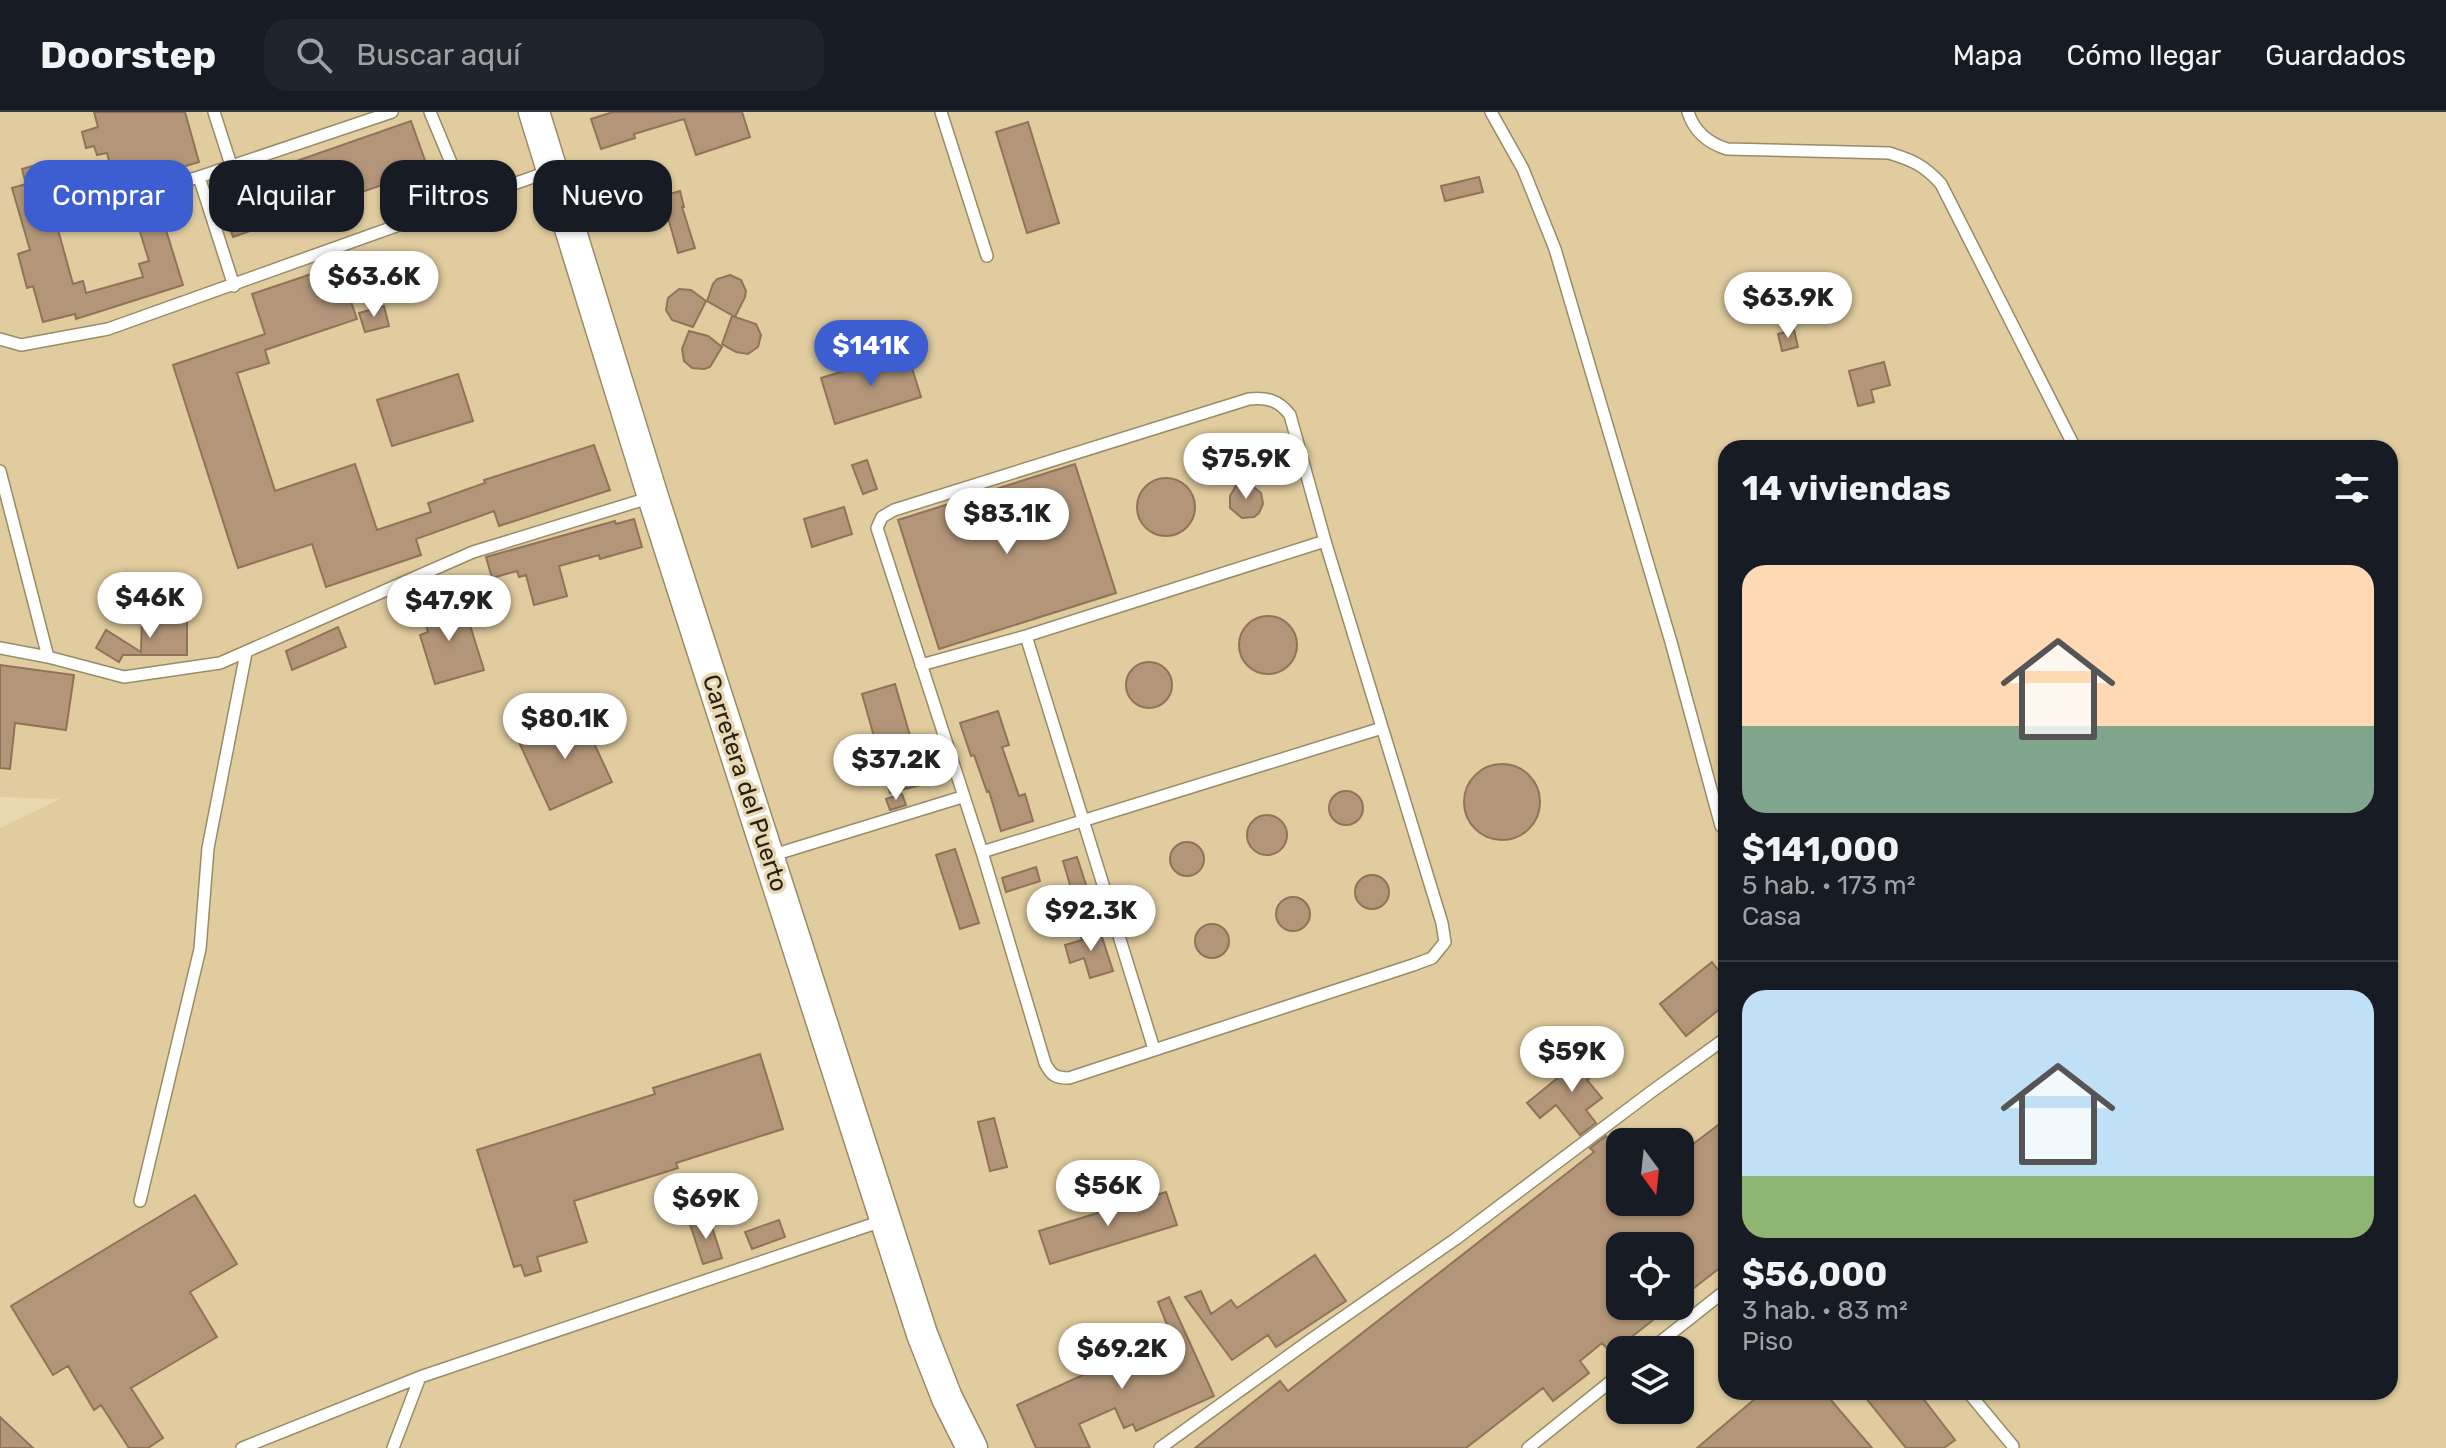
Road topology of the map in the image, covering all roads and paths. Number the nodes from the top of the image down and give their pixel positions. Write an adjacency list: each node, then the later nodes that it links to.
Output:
1 (214, 112): 8 (lane)
2 (392, 112): 9 (lane)
3 (430, 112): 10 (lane)
4 (534, 112): 11 (main road, Carretera del Puerto)
5 (941, 112): 17 (lane)
6 (1491, 112): 31 (lane)
7 (1688, 112): 20 (lane)
8 (229, 160)
9 (246, 160)
10 (450, 160)
11 (550, 160)
12 (209, 173): 13 (lane)
13 (199, 177): 14 (lane); 18 (lane)
14 (193, 179)
15 (382, 232): 18 (lane)
16 (572, 232): 22 (main road, Carretera del Puerto)
17 (987, 256)
18 (234, 286): 19 (lane)
19 (0, 339)
20 (2071, 440)
21 (0, 471): 27 (lane)
22 (653, 497): 26 (lane); 34 (main road, Carretera del Puerto)
23 (1325, 541): 24 (lane); 28 (lane); 29 (lane)
24 (1026, 636): 28 (lane); 32 (lane)
25 (0, 648): 27 (lane)
26 (246, 653): 27 (lane); 37 (lane)
27 (48, 657)
28 (921, 665): 30 (lane)
29 (1382, 728): 32 (lane); 36 (lane)
30 (962, 797): 33 (lane); 34 (lane)
31 (1718, 815)
32 (1082, 821): 33 (lane); 36 (lane)
33 (982, 852): 36 (lane)
34 (769, 856): 38 (main road, Carretera del Puerto)
35 (1718, 1044): 48 (lane)
36 (1154, 1049)
37 (140, 1201)
38 (886, 1220): 41 (lane); 47 (main road, Carretera del Puerto)
39 (1718, 1296): 40 (lane)
40 (1668, 1336)
41 (420, 1377): 45 (lane); 46 (lane)
42 (1606, 1385): 49 (lane)
43 (1975, 1400): 44 (lane)
44 (2013, 1446)
45 (242, 1448)
46 (393, 1448)
47 (972, 1448)
48 (1160, 1448)
49 (1528, 1448)

